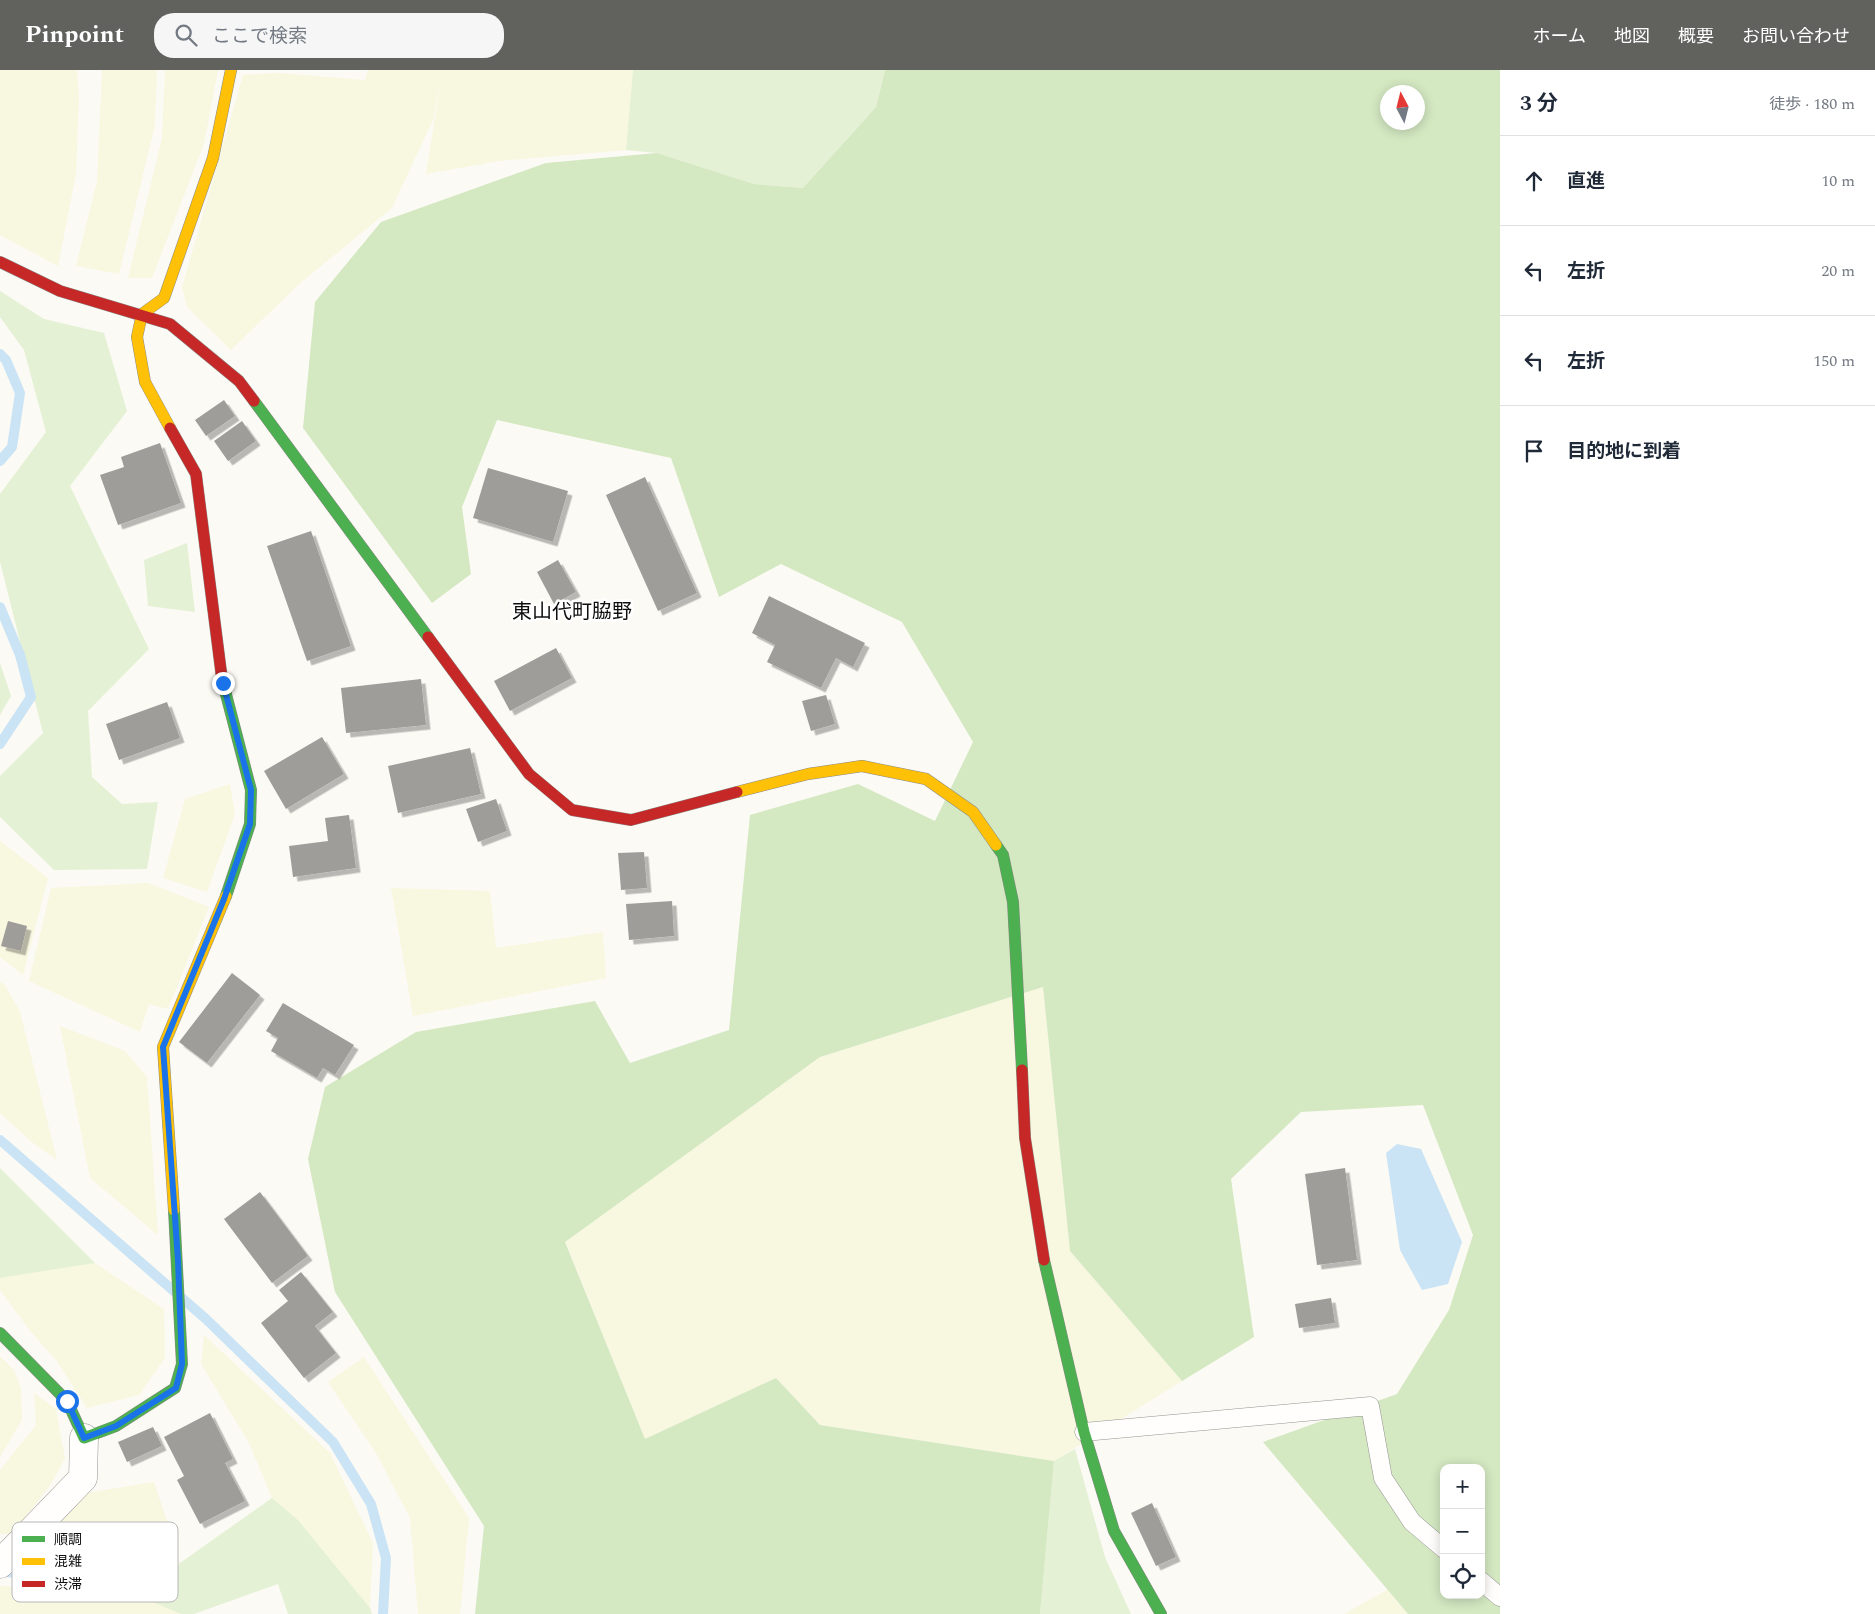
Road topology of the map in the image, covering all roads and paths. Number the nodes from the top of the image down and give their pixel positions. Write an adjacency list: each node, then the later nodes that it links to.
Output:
1 (231, 70): 3 (street)
2 (0, 262): 3 (street)
3 (142, 314): 5 (street); 6 (street)
4 (0, 1333): 6 (street)
5 (1084, 1432): 8 (lane); 13 (street)
6 (84, 1438): 7 (street)
7 (41, 1522)
8 (1440, 1546)
9 (12, 1552): 10 (street)
10 (0, 1564)
11 (1485, 1584): 12 (lane)
12 (1500, 1597)
13 (1161, 1614)

